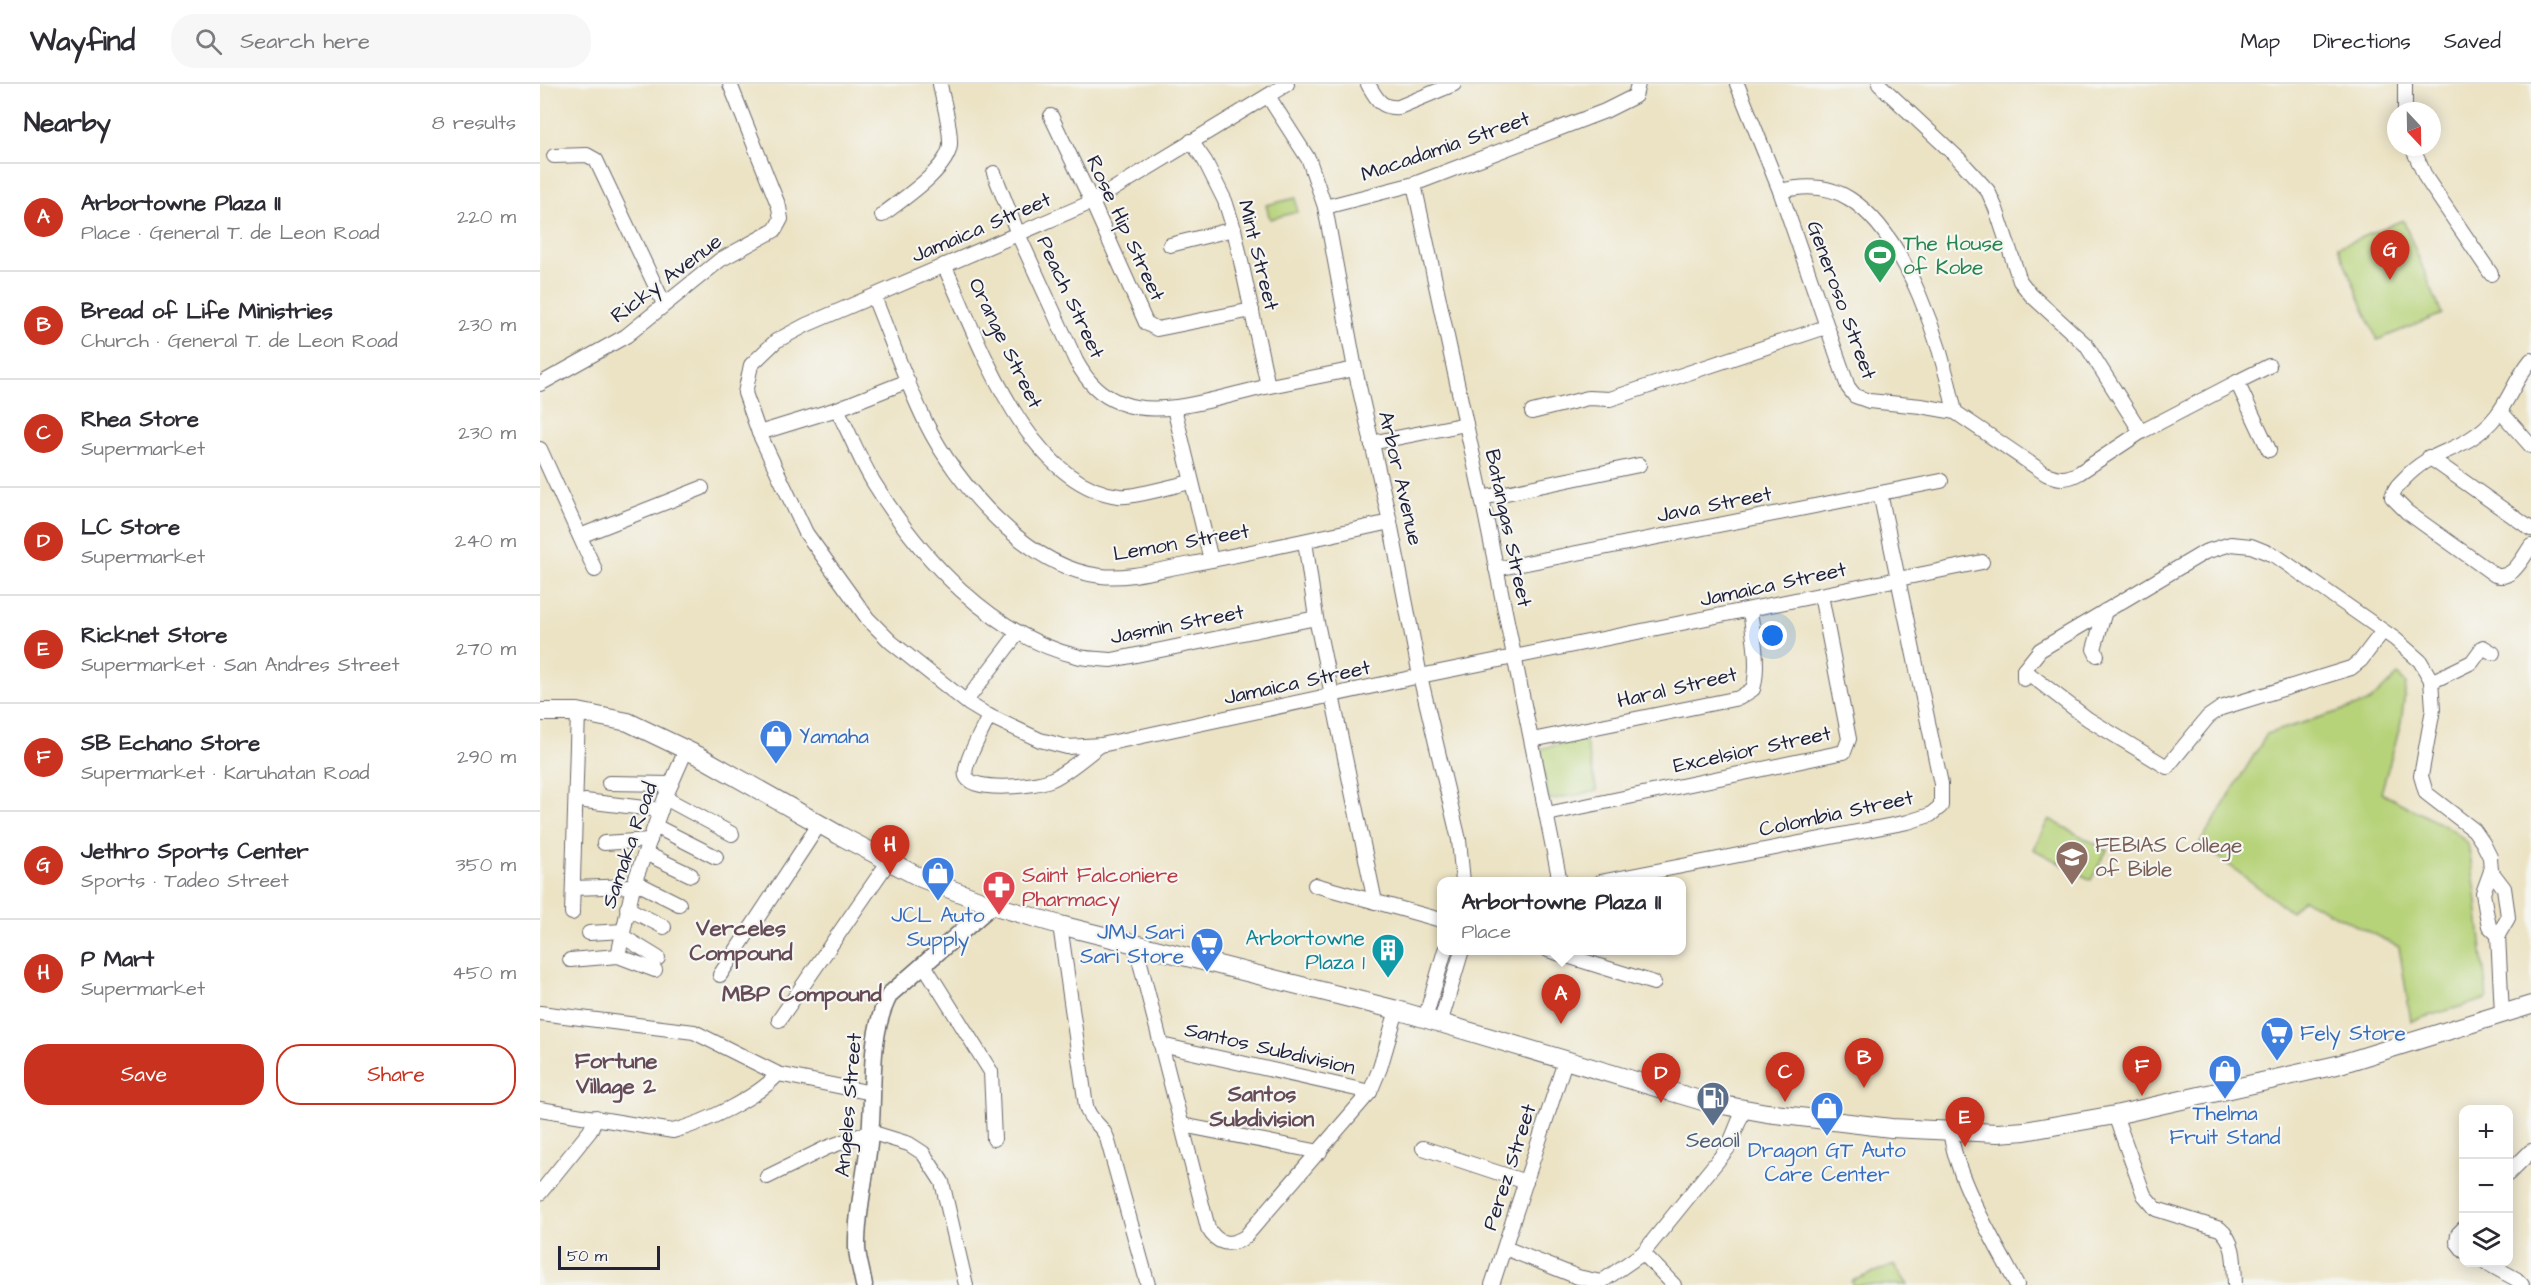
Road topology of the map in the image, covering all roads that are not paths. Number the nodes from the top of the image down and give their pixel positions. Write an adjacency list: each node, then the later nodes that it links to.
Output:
1 (730, 84): 28 (street, Ricky Avenue)
2 (940, 84): 21 (street)
3 (1287, 84): 10 (street, Jamaica Street)
4 (1368, 84): 5 (street)
5 (1454, 84)
6 (1737, 84): 18 (street, Generoso Street)
7 (1879, 84): 44 (street)
8 (2405, 84): 11 (street)
9 (1638, 86): 17 (street, Macadamia Street)
10 (1268, 96): 13 (street, Jamaica Street); 20 (street, Arbor Avenue)
11 (2405, 102)
12 (1051, 117): 19 (street, Rose Hip Street)
13 (1191, 141): 19 (street, Jamaica Street); 22 (street, Mint Street)
14 (554, 156): 28 (street)
15 (2416, 156): 26 (street)
16 (994, 173): 23 (street, Peach Street)
17 (1414, 184): 20 (street, Macadamia Street); 43 (street, Batangas Street)
18 (1780, 191): 30 (street, Generoso Street); 41 (street)
19 (1092, 202): 23 (street, Jamaica Street); 29 (street, Rose Hip Street)
20 (1325, 207): 33 (street, Arbor Avenue)
21 (882, 215)
22 (1234, 229): 24 (street); 29 (street, Mint Street)
23 (1018, 234): 25 (street, Jamaica Street); 38 (street, Peach Street)
24 (1170, 245)
25 (944, 265): 27 (street, Jamaica Street); 53 (street, Orange Street)
26 (2491, 274)
27 (874, 297): 34 (street, Lemon Street); 45 (street, Jamaica Street)
28 (664, 304): 36 (street, Ricky Avenue)
29 (1252, 310): 37 (street, Mint Street)
30 (1826, 327): 40 (street); 41 (street, Generoso Street)
31 (2531, 360): 42 (street)
32 (2269, 366): 35 (street, Generoso Street)
33 (1354, 369): 37 (street, Peach Street); 46 (street, Arbor Avenue)
34 (908, 381): 39 (street); 62 (street, Lemon Street)
35 (2237, 382): 44 (street, Generoso Street); 49 (street)
36 (540, 384)
37 (1268, 386): 38 (street, Peach Street)
38 (1174, 408): 53 (street)
39 (837, 409): 45 (street); 72 (street, Jasmin Street)
40 (1532, 412)
41 (1955, 412): 44 (street, Generoso Street)
42 (2501, 412): 47 (street); 50 (street)
43 (1466, 424): 46 (street); 56 (street, Batangas Street)
44 (2140, 432)
45 (759, 433): 79 (street, Jamaica Street)
46 (1371, 443): 57 (street, Arbor Avenue)
47 (2531, 446)
48 (540, 449): 59 (street)
49 (2269, 450)
50 (2429, 457): 58 (street); 61 (street)
51 (1639, 465): 56 (street)
52 (1941, 481): 55 (street, Java Street)
53 (1191, 482): 62 (street)
54 (702, 488): 59 (street)
55 (1880, 493): 64 (street, Java Street); 66 (street, Colombia Street)
56 (1482, 498): 64 (street, Batangas Street)
57 (1390, 522): 60 (street, Lemon Street); 76 (street, Arbor Avenue)
58 (2531, 529)
59 (580, 536): 65 (street)
60 (1305, 541): 62 (street, Lemon Street); 70 (street)
61 (2531, 546)
62 (1211, 560)
63 (1982, 562): 66 (street, Jamaica Street)
64 (1496, 569): 75 (street, Batangas Street)
65 (595, 570)
66 (1898, 579): 67 (street, Jamaica Street); 102 (street, Colombia Street)
67 (1821, 595): 68 (street, Jamaica Street); 90 (street, Excelsior Street)
68 (1750, 610): 75 (street, Jamaica Street); 83 (street, Haral Street)
69 (2105, 611): 71 (street); 71 (street); 74 (street)
70 (1316, 618): 72 (street, Jasmin Street); 78 (street)
71 (2384, 631): 77 (street)
72 (1018, 633): 79 (street)
73 (2493, 653): 77 (street)
74 (2097, 656)
75 (1514, 657): 76 (street, Jamaica Street); 83 (street, Batangas Street)
76 (1420, 676): 78 (street, Jamaica Street); 100 (street, Arbor Avenue)
77 (2431, 682): 98 (street)
78 (1332, 696): 84 (street, Jamaica Street); 106 (street)
79 (966, 701): 82 (street, Jamaica Street)
80 (540, 712): 81 (main road)
81 (578, 712): 85 (main road); 105 (street)
82 (989, 716): 84 (street, Jamaica Street); 84 (street)
83 (1532, 740): 90 (street, Batangas Street)
84 (1101, 745)
85 (686, 750): 87 (street, Samaka Road); 91 (main road)
86 (609, 783): 87 (street)
87 (671, 784): 89 (street, Samaka Road)
88 (585, 801): 89 (street)
89 (663, 804): 92 (street, Samaka Road); 93 (street)
90 (1547, 814): 101 (street, Batangas Street)
91 (820, 823): 97 (main road); 124 (street)
92 (655, 826): 95 (street, Samaka Road); 96 (street)
93 (732, 834)
94 (604, 843): 95 (street)
95 (648, 847): 99 (street); 103 (street, Samaka Road)
96 (716, 857)
97 (889, 861): 108 (main road); 131 (street)
98 (2491, 871): 116 (street); 116 (street)
99 (691, 875)
100 (1463, 877)
101 (1559, 877)
102 (1626, 877)
103 (634, 884): 105 (street); 107 (street); 109 (street, Samaka Road)
104 (1315, 885): 106 (street)
105 (573, 888): 110 (street)
106 (1375, 902): 111 (street)
107 (679, 904)
108 (992, 905): 112 (main road); 123 (street, Angeles Street)
109 (627, 908): 113 (street); 115 (street, Samaka Road)
110 (572, 913)
111 (1437, 920)
112 (1060, 925): 117 (main road); 157 (street)
113 (664, 927)
114 (589, 933): 115 (street)
115 (622, 933): 121 (street, Samaka Road); 121 (street)
116 (2498, 935): 130 (street)
117 (1135, 943): 127 (main road); 132 (street, Santos Subdivision)
118 (1444, 955): 129 (street)
119 (1460, 955): 129 (street)
120 (1562, 955): 125 (street)
121 (618, 956): 122 (street)
122 (570, 960)
123 (924, 965): 136 (street, Angeles Street); 144 (street)
124 (720, 975)
125 (1654, 983)
126 (2531, 1005): 130 (main road)
127 (1397, 1010): 129 (main road); 135 (street, Santos Subdivision)
128 (540, 1013): 134 (street)
129 (1435, 1013): 133 (main road)
130 (2502, 1014): 139 (main road)
131 (779, 1020)
132 (1161, 1045): 135 (street, Santos Subdivision); 141 (street, Santos Subdivision)
133 (1565, 1061): 138 (main road); 150 (street, Perez Street)
134 (778, 1074): 136 (street); 140 (street)
135 (1370, 1092): 147 (street, Santos Subdivision)
136 (872, 1093): 143 (street, Angeles Street)
137 (540, 1109): 140 (street)
138 (1744, 1109): 142 (main road); 153 (street)
139 (2115, 1115): 142 (main road); 161 (street)
140 (596, 1117): 151 (street)
141 (1182, 1125): 147 (street); 147 (street, Santos Subdivision)
142 (1950, 1130): 160 (street)
143 (870, 1132): 149 (street); 155 (street, Angeles Street); 156 (street)
144 (994, 1139)
145 (1423, 1148): 150 (street)
146 (2531, 1151): 148 (street)
147 (1320, 1152)
148 (2513, 1169)
149 (767, 1177)
150 (1526, 1182): 152 (street, Perez Street)
151 (540, 1193)
152 (1505, 1248): 153 (street); 158 (street, Perez Street)
153 (1643, 1252): 159 (street)
154 (2493, 1267): 162 (street)
155 (864, 1285)
156 (966, 1285)
157 (1148, 1285)
158 (1492, 1285)
159 (1674, 1285)
160 (2017, 1285)
161 (2235, 1285)
162 (2522, 1285)

